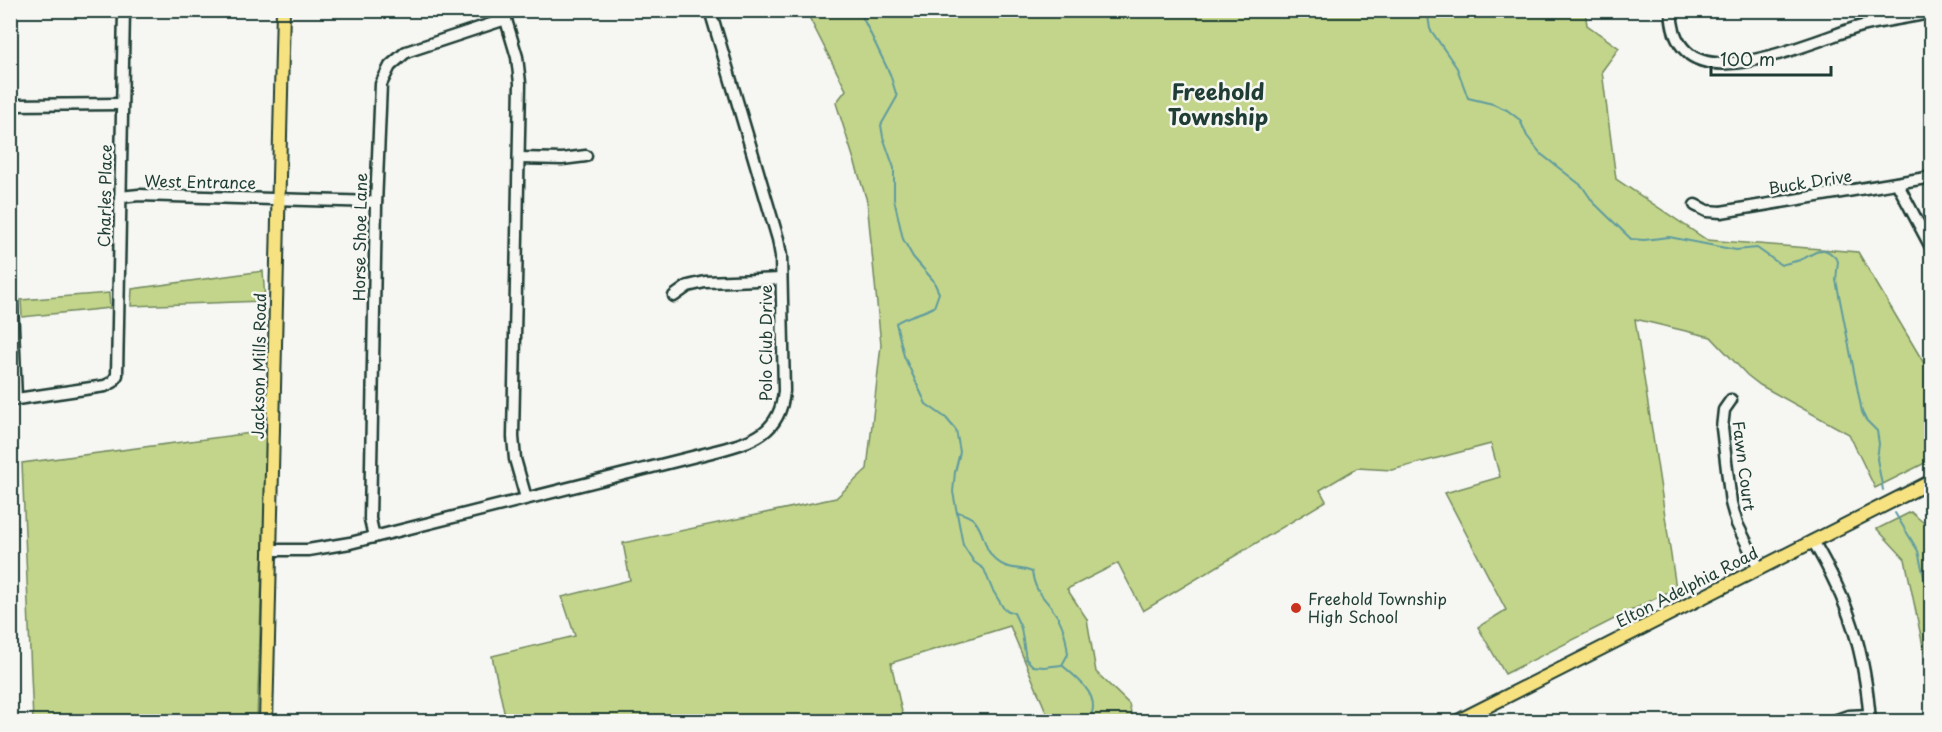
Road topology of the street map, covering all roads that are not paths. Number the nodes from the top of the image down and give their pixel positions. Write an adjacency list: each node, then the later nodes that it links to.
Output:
1 (124, 10): 7 (street, Charles Place)
2 (283, 10): 14 (main road, Jackson Mills Road)
3 (710, 10): 19 (street, Polo Club Drive)
4 (1671, 10): 5 (street)
5 (1932, 12)
6 (505, 15): 10 (street); 15 (street, Horse Shoe Lane)
7 (122, 104): 8 (street); 13 (street, Charles Place)
8 (10, 105)
9 (586, 156): 10 (street)
10 (519, 158): 24 (street)
11 (1932, 177): 12 (street, Buck Drive)
12 (1897, 183): 16 (street, Buck Drive); 17 (street)
13 (120, 197): 14 (street, West Entrance); 21 (street, Charles Place)
14 (278, 199): 15 (street, West Entrance); 27 (main road, Jackson Mills Road)
15 (376, 202): 25 (street, Horse Shoe Lane)
16 (1695, 205)
17 (1932, 249)
18 (10, 255): 21 (street)
19 (781, 279): 20 (street); 24 (street, Polo Club Drive)
20 (674, 296)
21 (13, 399)
22 (1731, 400): 28 (street, Fawn Court)
23 (1932, 481): 26 (main road, Elton Adelphia Road)
24 (526, 498): 25 (street, Polo Club Drive)
25 (374, 537): 27 (street, Polo Club Drive)
26 (1813, 541): 28 (main road, Elton Adelphia Road); 29 (street)
27 (271, 550): 31 (main road, Jackson Mills Road)
28 (1759, 568): 30 (main road, Elton Adelphia Road)
29 (1869, 718): 32 (street)
30 (1460, 721)
31 (266, 722)
32 (1831, 722)

